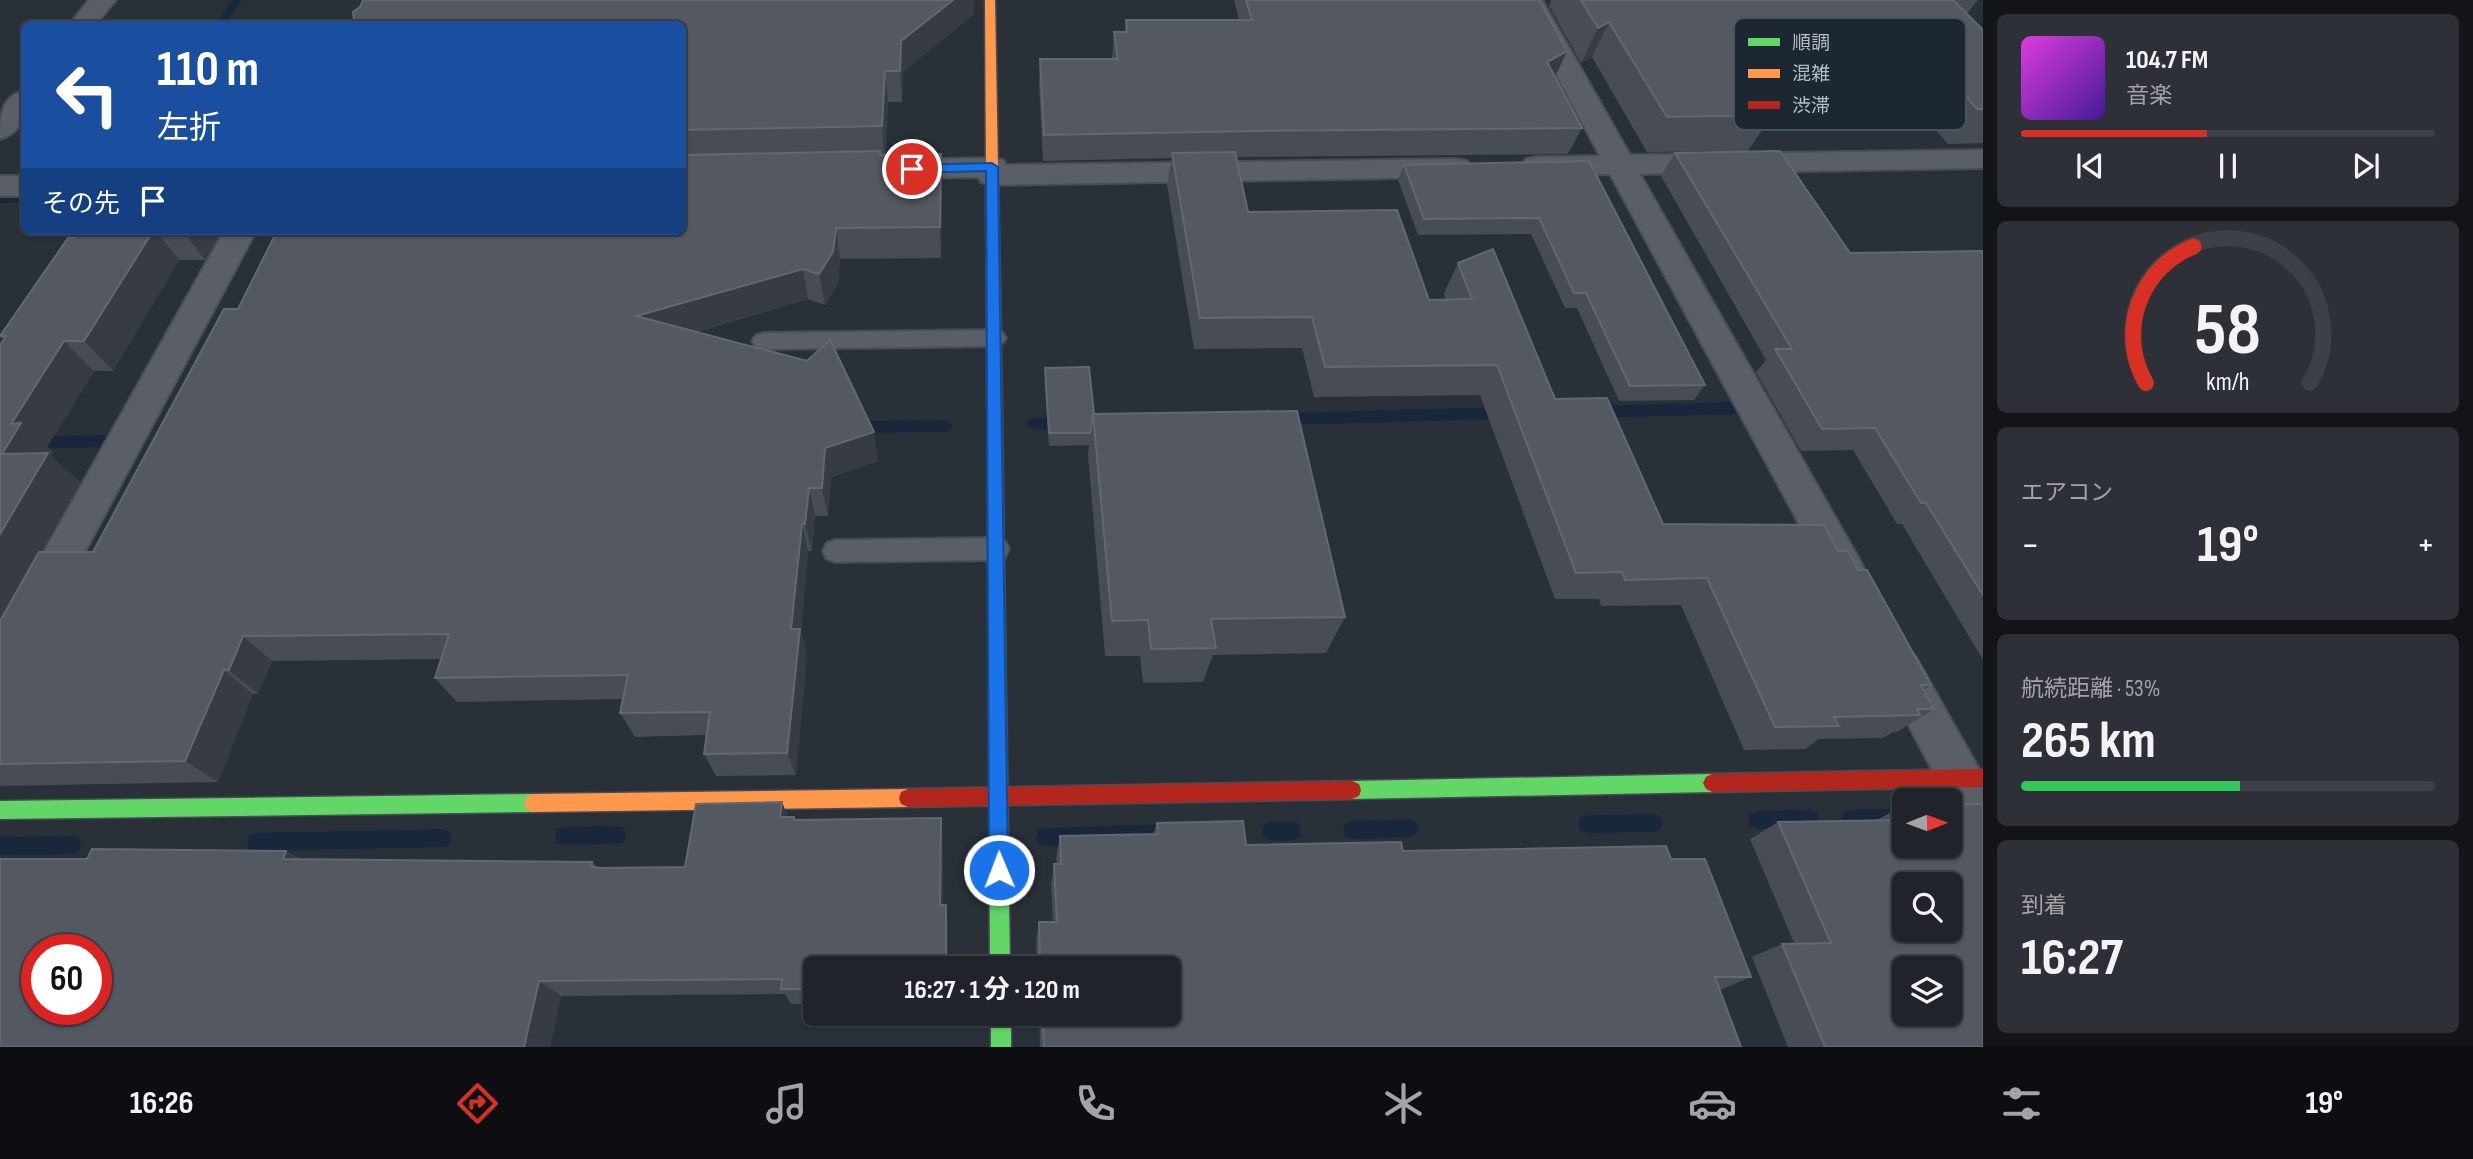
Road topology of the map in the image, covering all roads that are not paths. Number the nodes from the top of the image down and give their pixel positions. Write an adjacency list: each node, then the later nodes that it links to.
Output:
1 (103, 0): 4 (street)
2 (990, 0): 10 (street)
3 (1529, 0): 8 (street)
4 (86, 21)
5 (21, 103): 6 (street)
6 (0, 130)
7 (1983, 159): 8 (street)
8 (1620, 165): 10 (street); 18 (street)
9 (858, 170): 10 (street)
10 (992, 171): 14 (street)
11 (0, 186): 12 (street)
12 (21, 186)
13 (238, 235): 20 (street)
14 (994, 338): 15 (lane); 16 (street)
15 (764, 341)
16 (996, 549): 17 (lane); 22 (street)
17 (836, 551)
18 (1860, 598)
19 (1880, 634): 21 (street)
20 (0, 670)
21 (1971, 778): 22 (street); 24 (street)
22 (998, 797): 23 (street); 25 (street)
23 (0, 810)
24 (1983, 820)
25 (1000, 956)
26 (1001, 1026): 27 (street)
27 (1001, 1047)

